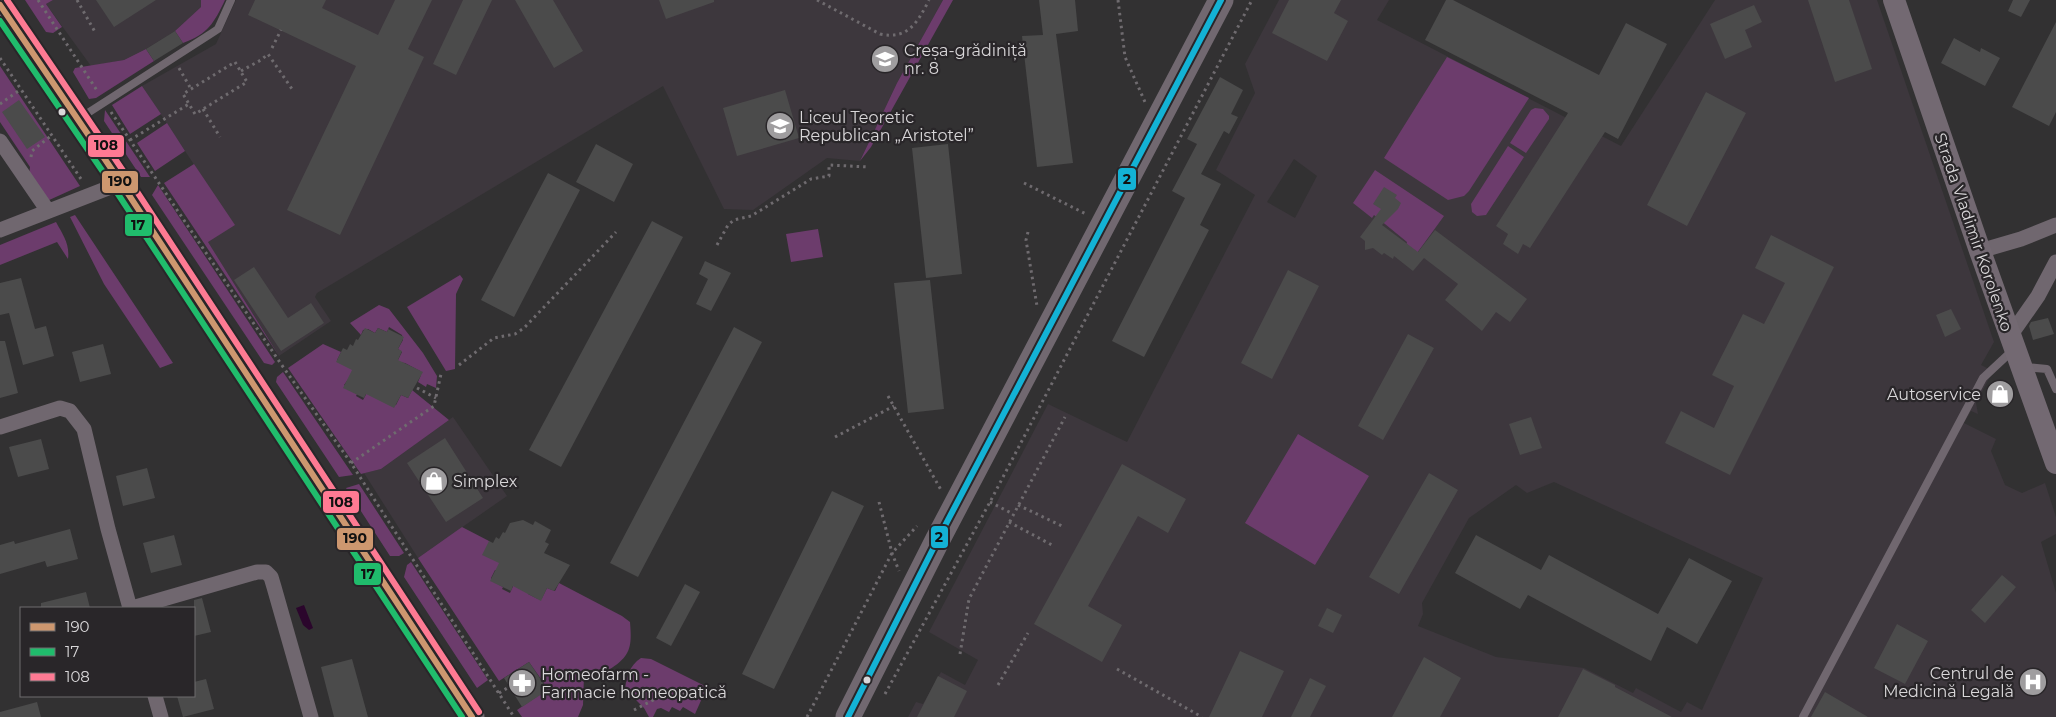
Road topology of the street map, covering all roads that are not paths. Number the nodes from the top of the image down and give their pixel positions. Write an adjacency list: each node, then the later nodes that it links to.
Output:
1 (231, 0): 5 (lane)
2 (1221, 0): 23 (main road)
3 (1894, 0): 11 (main road, Strada Vladimir Korolenko)
4 (0, 5): 5 (main road)
5 (78, 119): 7 (main road)
6 (0, 141): 8 (street)
7 (121, 183): 8 (street); 22 (main road)
8 (48, 211): 10 (street)
9 (2056, 225): 11 (street)
10 (0, 230)
11 (1980, 251): 13 (main road, Strada Vladimir Korolenko)
12 (2056, 262): 13 (street)
13 (2015, 350): 14 (lane); 16 (main road, Strada Vladimir Korolenko); 24 (lane)
14 (2056, 389)
15 (0, 427): 17 (street)
16 (2056, 464)
17 (131, 607)
18 (134, 607): 21 (street)
19 (155, 697): 20 (street)
20 (161, 717)
21 (311, 717)
22 (472, 717)
23 (848, 717)
24 (1803, 717)

